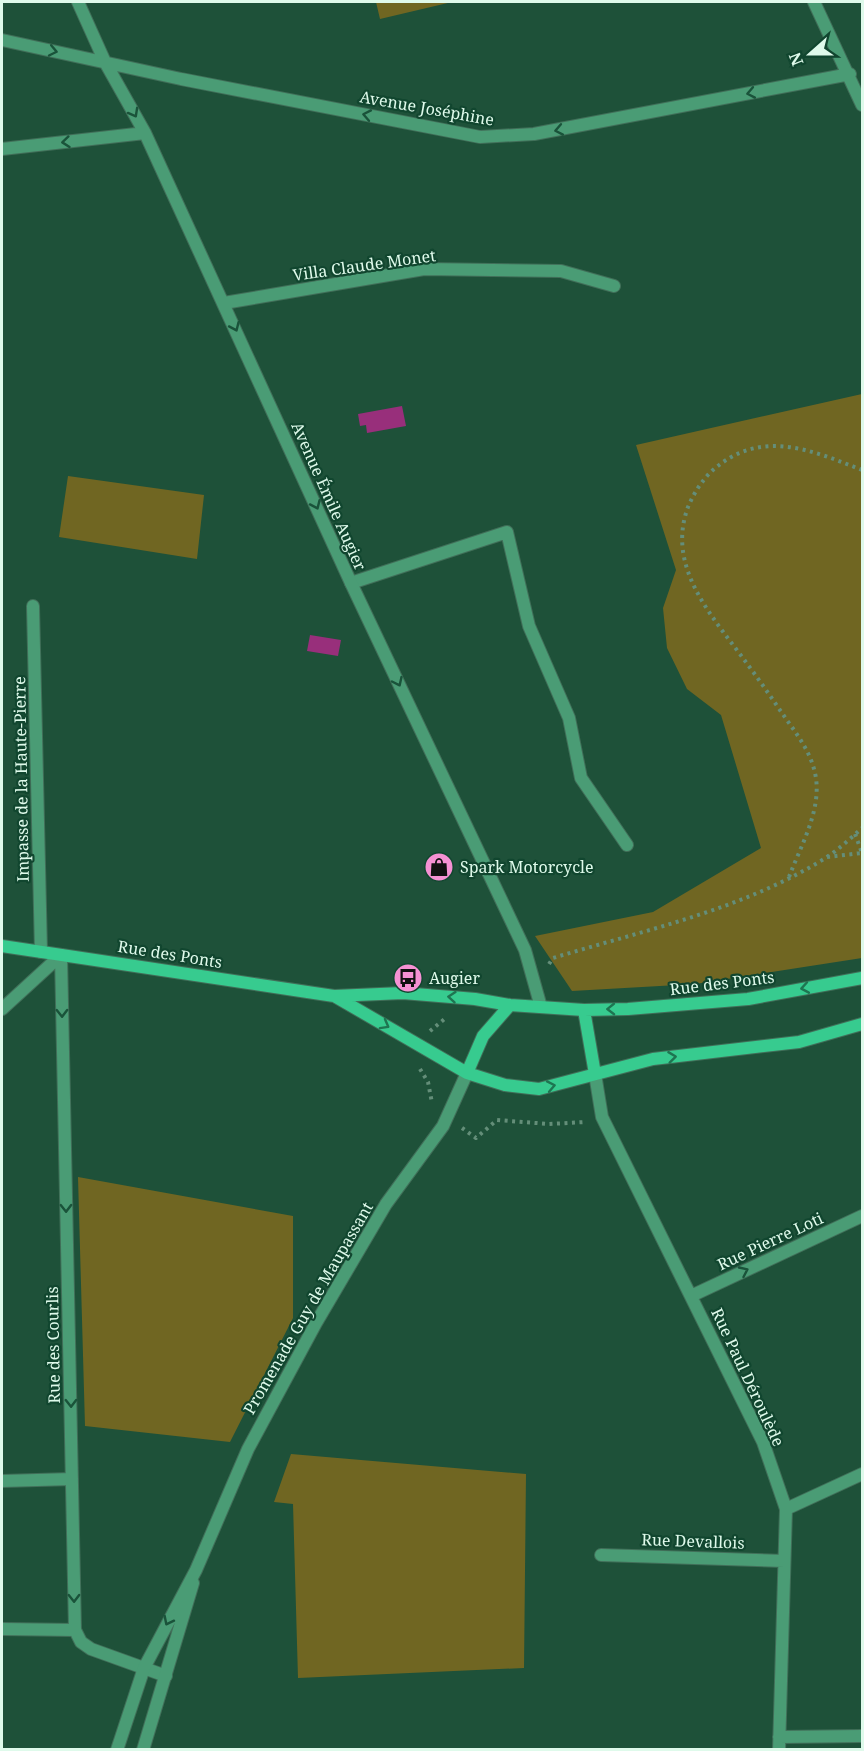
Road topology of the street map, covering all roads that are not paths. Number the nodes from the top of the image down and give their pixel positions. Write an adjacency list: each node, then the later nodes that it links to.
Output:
1 (78, 2): 4 (street, Avenue Émile Augier)
2 (814, 2): 5 (street)
3 (2, 40): 4 (street, Avenue Joséphine, one-way to 4)
4 (105, 62): 5 (street, Avenue Joséphine, one-way to 4); 7 (street, Avenue Émile Augier, one-way to 7)
5 (850, 74): 6 (street)
6 (862, 105)
7 (145, 133): 8 (street, one-way to 8); 10 (street, Avenue Émile Augier)
8 (2, 149)
9 (614, 286): 10 (street, Villa Claude Monet)
10 (224, 303): 11 (street, Avenue Émile Augier, one-way to 11)
11 (351, 584): 13 (street); 20 (street, Avenue Émile Augier, one-way to 20)
12 (33, 606): 15 (street, Impasse de la Haute-Pierre)
13 (627, 845)
14 (2, 946): 15 (main road, Rue des Ponts)
15 (41, 952): 16 (main road, Rue des Ponts)
16 (61, 955): 18 (main road, Rue des Ponts); 21 (street); 29 (street, Rue des Courlis, one-way to 29)
17 (862, 978): 22 (main road, Rue des Ponts, one-way to 22)
18 (334, 996): 19 (main road, Rue des Ponts, one-way to 18); 24 (main road, Rue des Ponts, one-way to 24)
19 (510, 1005): 20 (main road, Rue des Ponts); 24 (main road)
20 (541, 1007): 22 (main road, Rue des Ponts)
21 (2, 1009)
22 (584, 1010): 25 (main road)
23 (862, 1024): 25 (main road, one-way to 23)
24 (467, 1073): 25 (main road, Rue des Ponts, one-way to 25); 34 (street, Promenade Guy de Maupassant)
25 (595, 1074): 27 (street, Rue Paul Déroulède)
26 (862, 1216): 27 (street, Rue Pierre Loti, one-way to 26)
27 (691, 1296): 31 (street, Rue Paul Déroulède)
28 (862, 1474): 31 (street)
29 (72, 1479): 30 (street); 36 (street, Rue des Courlis, one-way to 36)
30 (2, 1481)
31 (786, 1509): 33 (street, Rue Paul Déroulède)
32 (601, 1555): 33 (street, Rue Devallois)
33 (784, 1560): 40 (street, Rue Paul Déroulède)
34 (196, 1570): 37 (street, Promenade Guy de Maupassant, one-way to 37); 38 (street, Promenade Guy de Maupassant)
35 (2, 1629): 36 (street)
36 (75, 1630): 37 (street)
37 (144, 1668): 38 (street); 41 (street, Promenade Guy de Maupassant)
38 (166, 1676): 42 (street, Promenade Guy de Maupassant)
39 (862, 1736): 40 (street)
40 (779, 1743)
41 (117, 1749)
42 (143, 1749)

